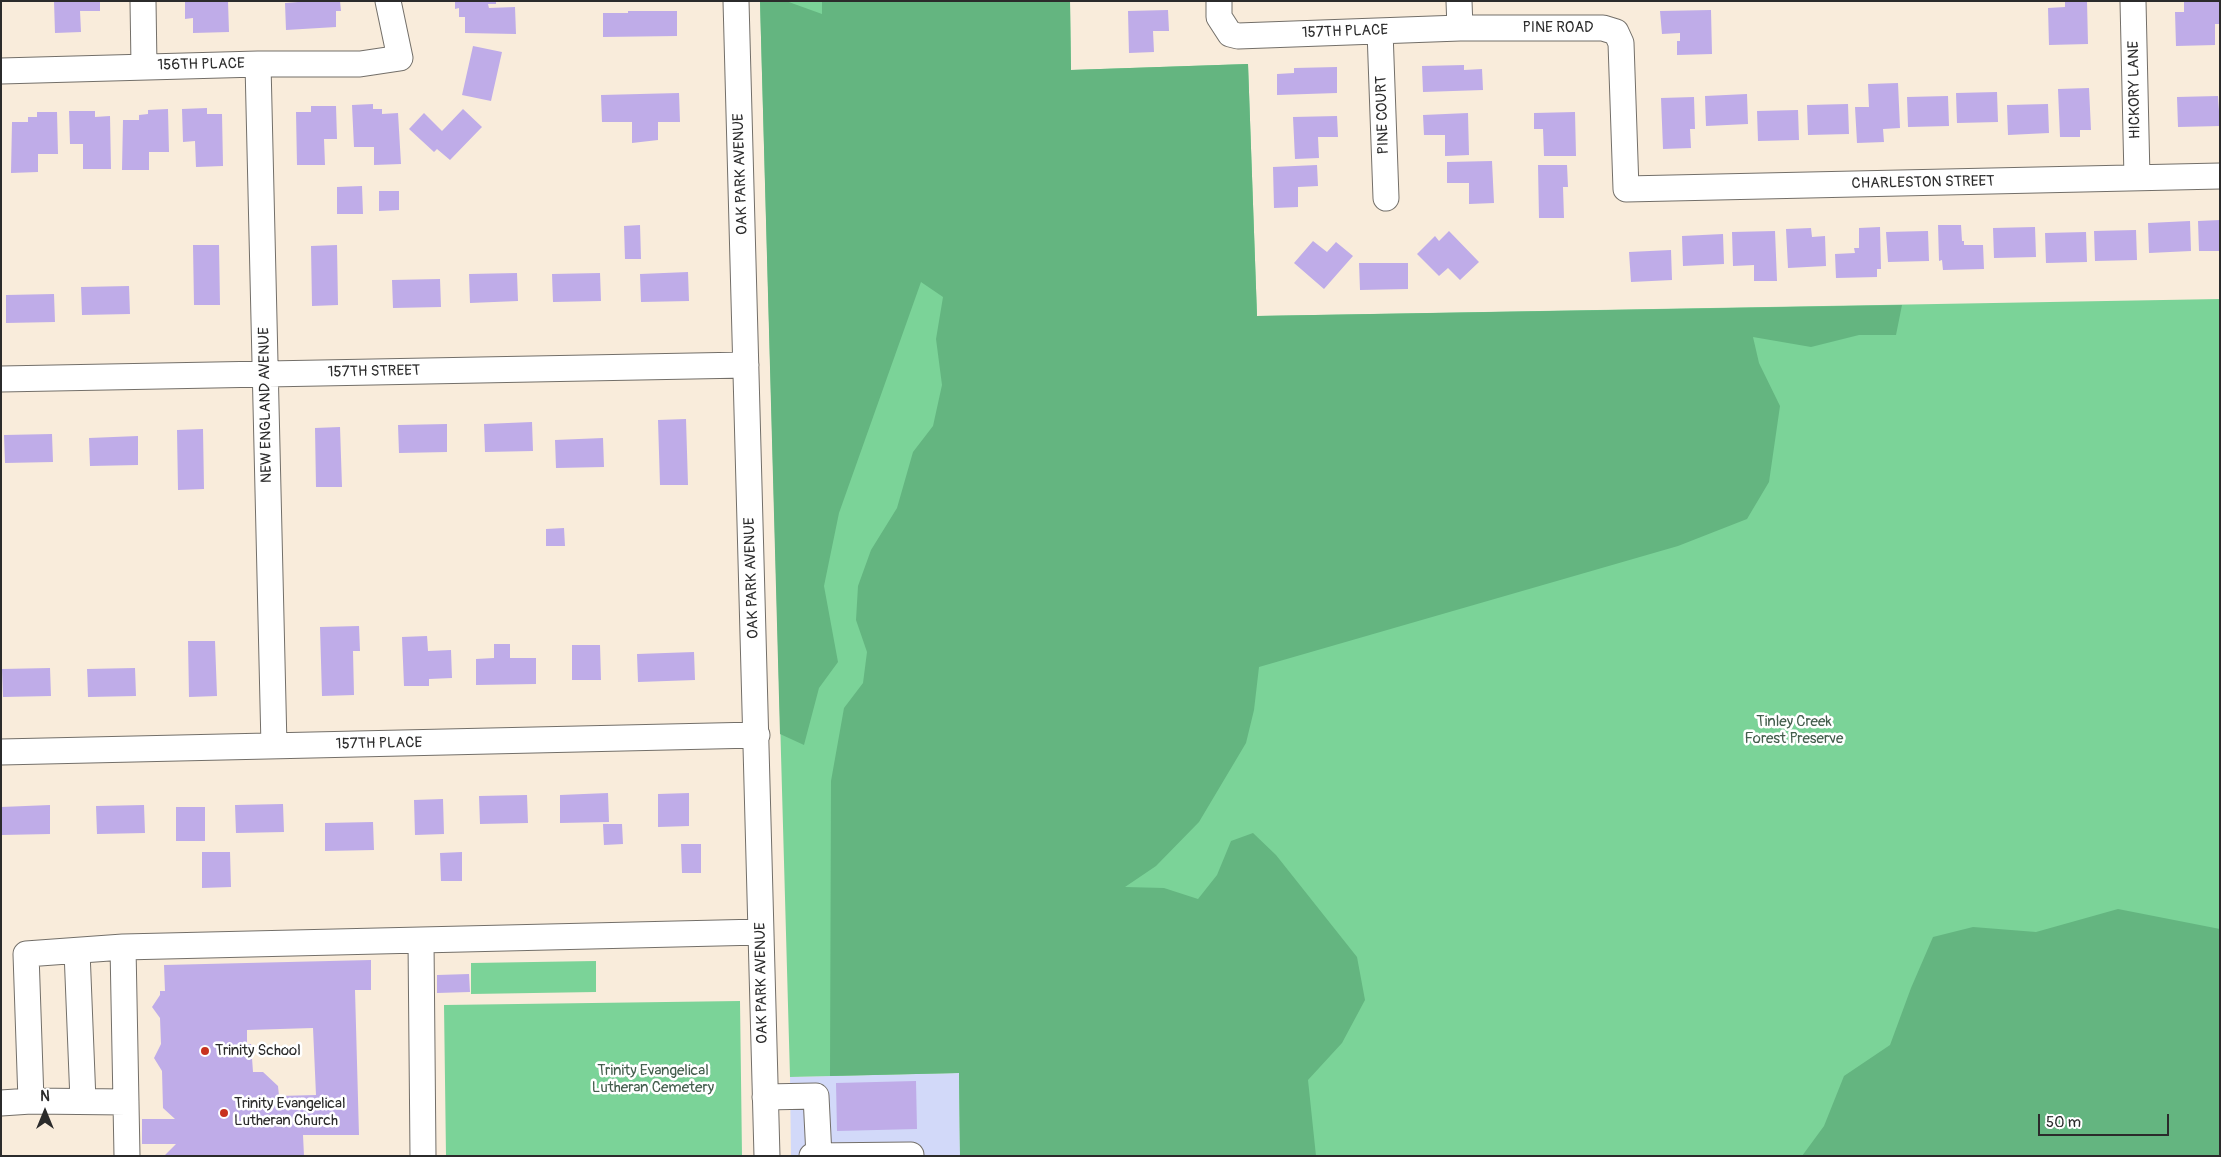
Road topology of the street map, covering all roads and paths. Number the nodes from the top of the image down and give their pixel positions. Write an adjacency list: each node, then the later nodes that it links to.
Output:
1 (143, 1): 10 (street)
2 (388, 1): 9 (street, 156TH PLACE)
3 (736, 1): 16 (street, OAK PARK AVENUE)
4 (1219, 1): 8 (street, 157TH PLACE)
5 (1459, 1): 7 (street)
6 (2133, 1): 13 (street, HICKORY LANE)
7 (1460, 28): 8 (street, 157TH PLACE); 14 (street, PINE ROAD)
8 (1380, 31): 15 (street, PINE COURT)
9 (258, 64): 10 (street, 156TH PLACE); 17 (street, NEW ENGLAND AVENUE)
10 (144, 66): 11 (street, 156TH PLACE)
11 (1, 71)
12 (2220, 176): 13 (street, CHARLESTON STREET)
13 (2137, 178): 14 (street, CHARLESTON STREET)
14 (1626, 189)
15 (1386, 198)
16 (746, 365): 17 (street, 157TH STREET); 19 (street, OAK PARK AVENUE)
17 (266, 374): 18 (street, 157TH STREET); 20 (street, NEW ENGLAND AVENUE)
18 (1, 379)
19 (757, 735): 20 (street, 157TH PLACE); 22 (street, OAK PARK AVENUE)
20 (274, 746): 21 (street, 157TH PLACE)
21 (1, 752)
22 (761, 932): 23 (street); 26 (street, OAK PARK AVENUE)
23 (421, 941): 24 (street); 33 (street)
24 (123, 947): 25 (street); 29 (street)
25 (77, 951): 27 (street); 28 (street)
26 (765, 1098): 34 (street, OAK PARK AVENUE); 36 (street)
27 (31, 1101): 28 (street); 30 (street)
28 (83, 1101): 29 (street)
29 (126, 1102): 32 (street)
30 (1, 1103)
31 (911, 1155): 36 (street)
32 (127, 1156)
33 (423, 1156)
34 (767, 1156)
35 (812, 1156): 36 (street)
36 (819, 1156)

